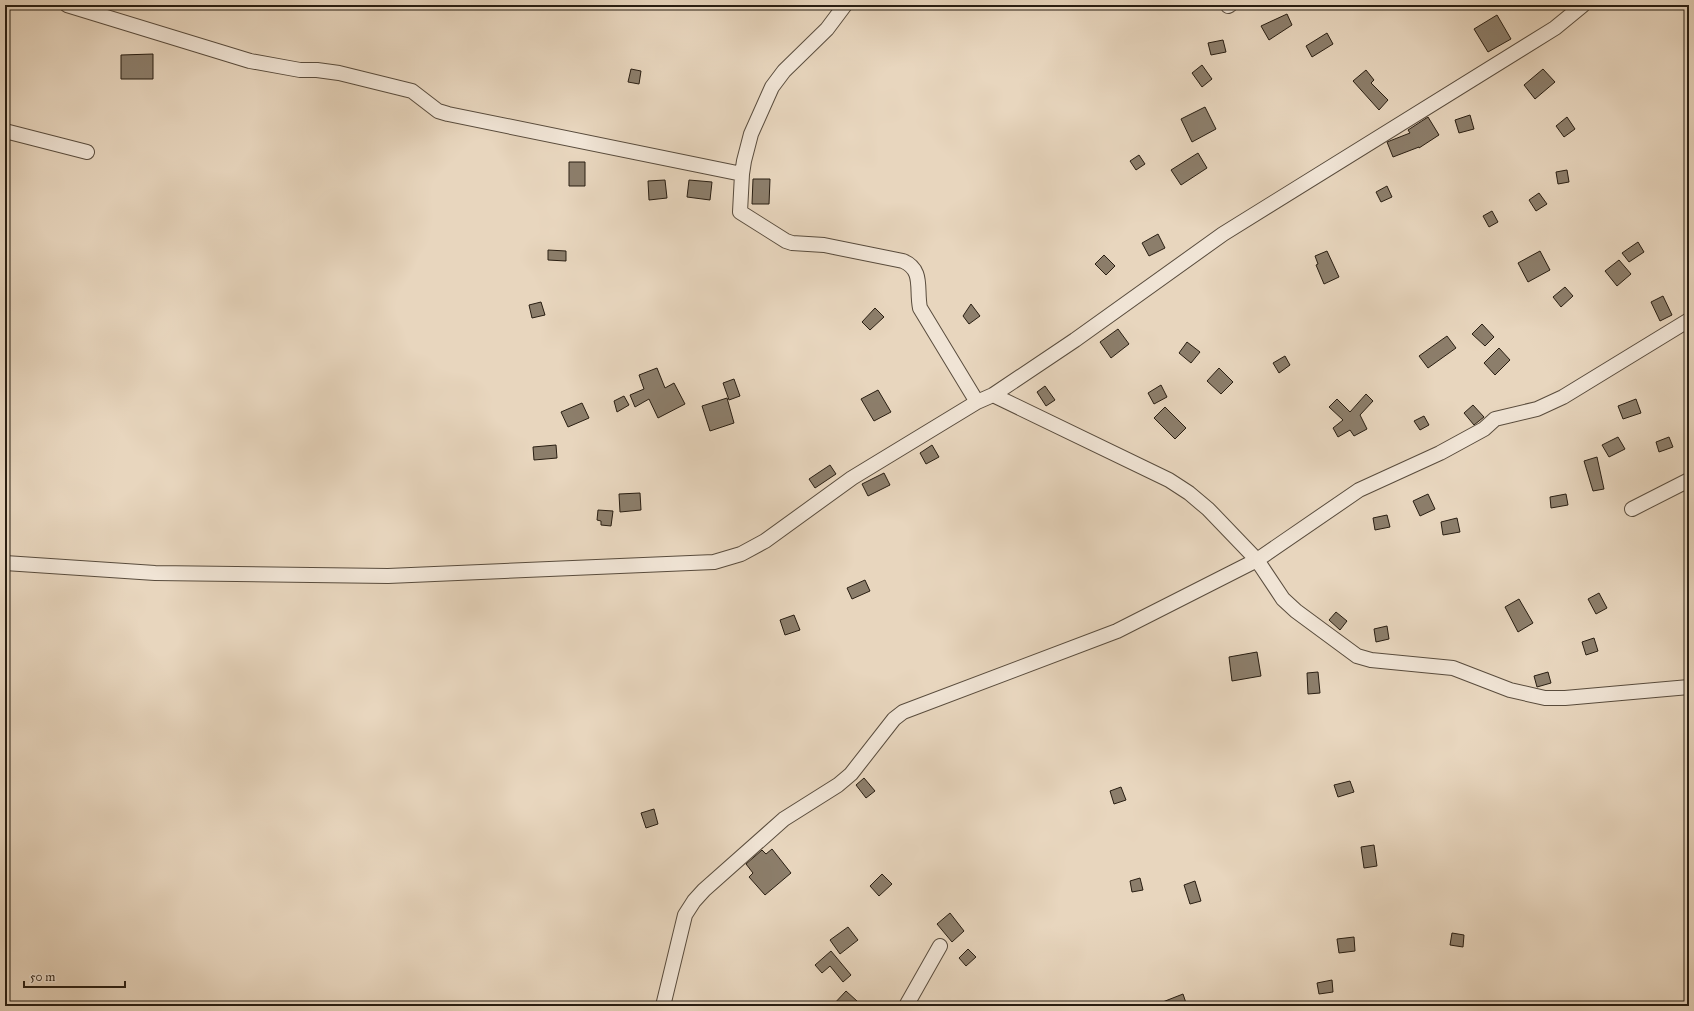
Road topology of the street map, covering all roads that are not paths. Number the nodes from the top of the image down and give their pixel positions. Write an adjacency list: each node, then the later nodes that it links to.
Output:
1 (67, 5): 6 (street)
2 (845, 5): 6 (street)
3 (1583, 5): 8 (street)
4 (5, 131): 5 (street)
5 (87, 152)
6 (742, 174): 9 (street)
7 (1689, 320): 12 (street)
8 (993, 395): 9 (street); 12 (street)
9 (977, 402): 13 (street)
10 (1689, 480): 11 (street)
11 (1632, 509)
12 (1257, 560): 14 (street); 16 (street)
13 (5, 563)
14 (1689, 688)
15 (940, 946): 17 (street)
16 (663, 1006)
17 (906, 1006)

